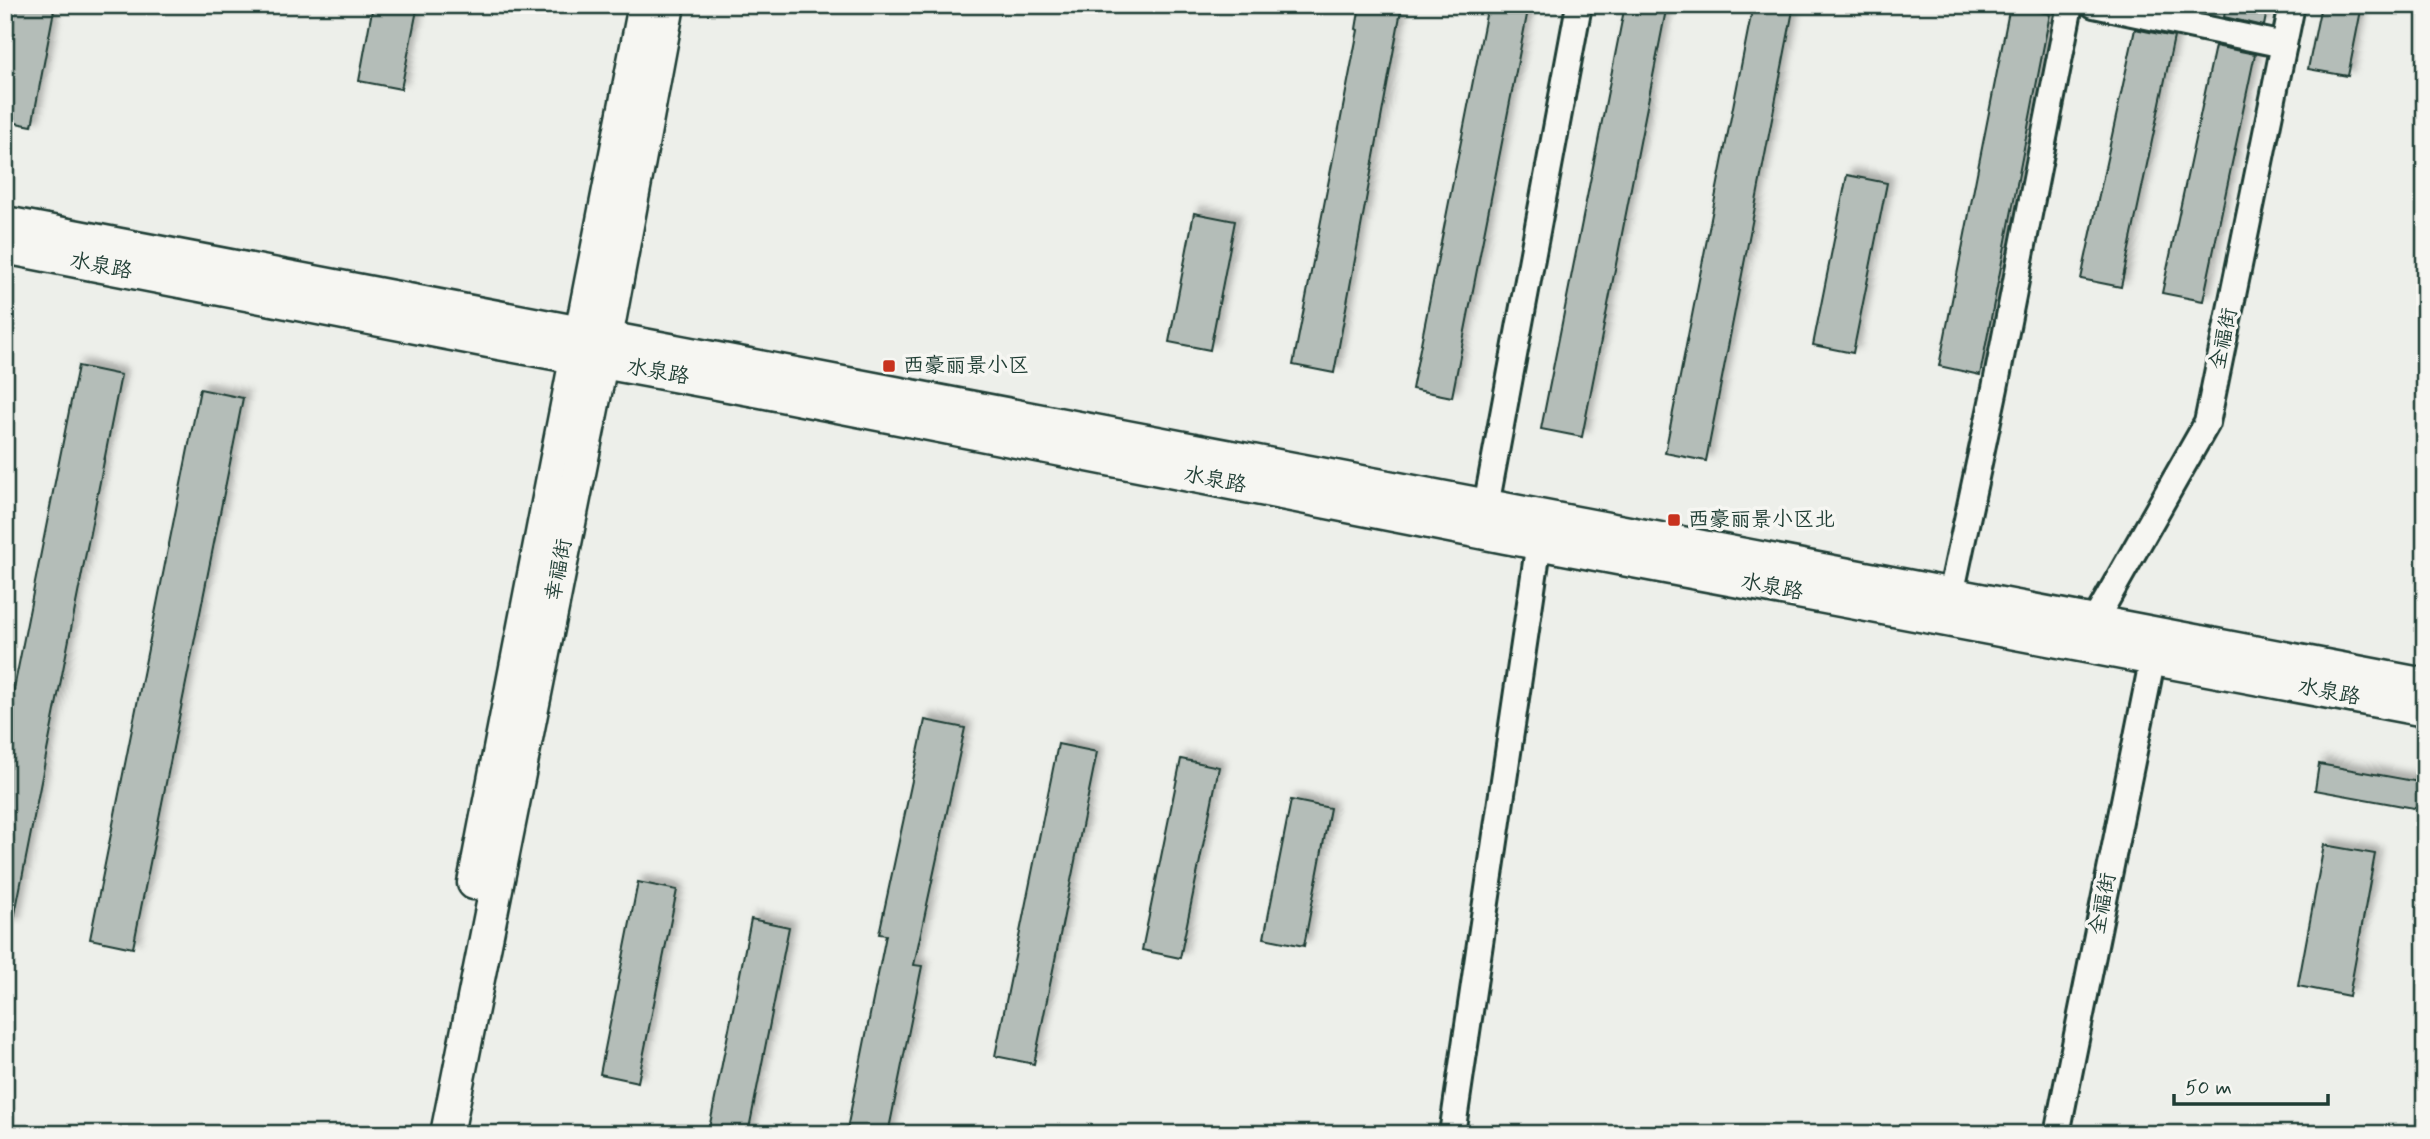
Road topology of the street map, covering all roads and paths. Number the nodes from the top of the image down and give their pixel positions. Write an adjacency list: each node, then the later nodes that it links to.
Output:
1 (645, 5): 10 (main road, 幸福街)
2 (668, 5): 10 (main road, 幸福街)
3 (1579, 5): 11 (street)
4 (2070, 5): 13 (street)
5 (2094, 5): 7 (street)
6 (2292, 5): 7 (street, 全福街)
7 (2284, 46): 14 (street, 全福街)
8 (5, 223): 10 (main road, 水泉路)
9 (5, 247): 10 (main road, 水泉路)
10 (591, 348): 11 (main road, 水泉路); 12 (main road, 水泉路); 18 (main road, 幸福街); 19 (main road, 幸福街)
11 (1486, 506): 12 (main road, 水泉路)
12 (1541, 530): 13 (main road, 水泉路); 14 (main road, 水泉路); 20 (street)
13 (1951, 595): 14 (main road, 水泉路)
14 (2091, 634): 15 (main road, 水泉路)
15 (2155, 646): 16 (main road, 水泉路); 17 (main road, 水泉路); 21 (street, 全福街)
16 (2425, 685)
17 (2425, 710)
18 (425, 1134)
19 (447, 1134)
20 (1451, 1134)
21 (2057, 1134)

